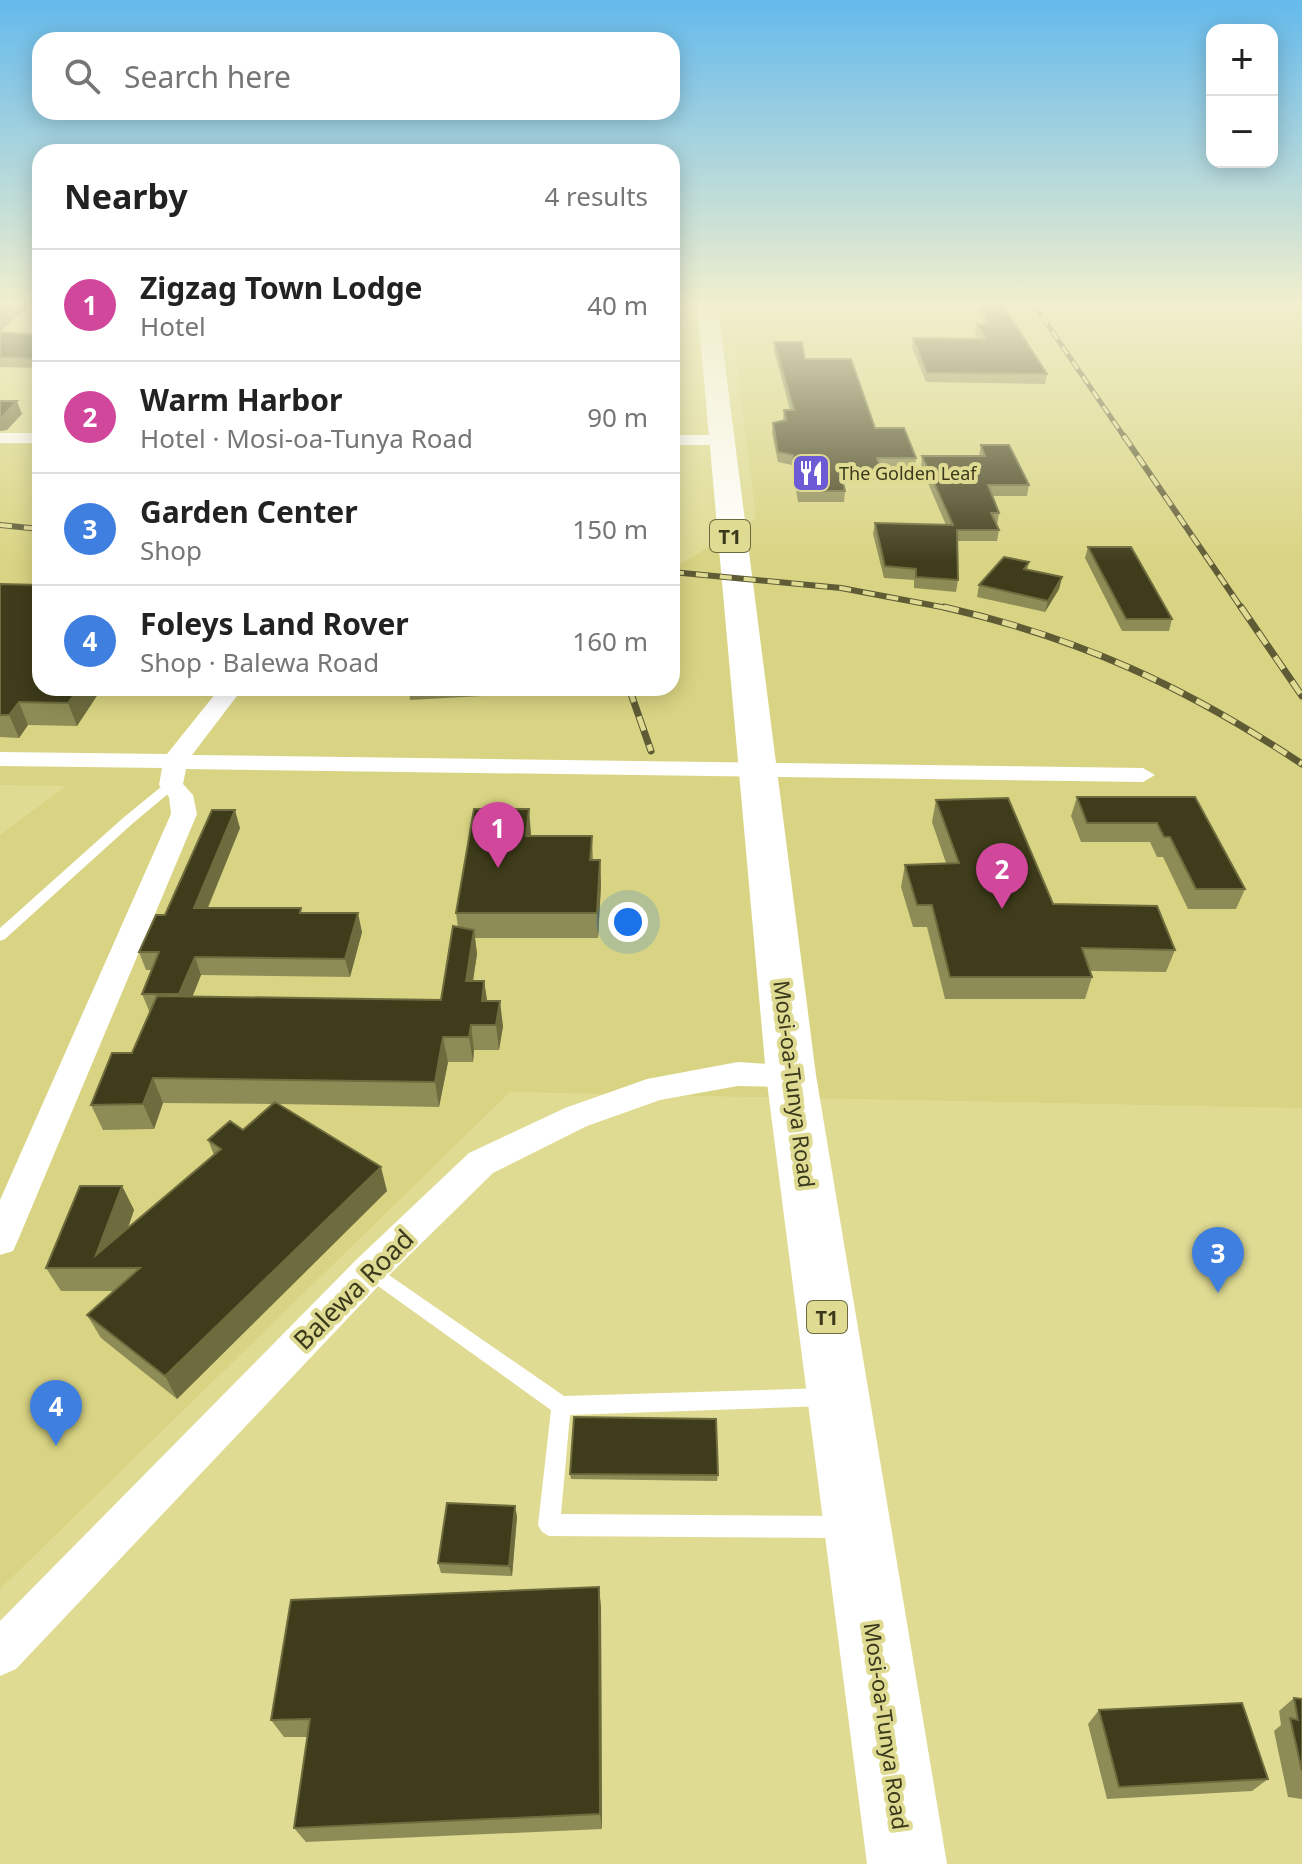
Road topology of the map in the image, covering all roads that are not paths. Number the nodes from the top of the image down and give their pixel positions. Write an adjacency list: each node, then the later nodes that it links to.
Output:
1 (716, 389): 5 (highway, Mosi-oa-Tunya Road / T1)
2 (0, 438): 3 (street)
3 (32, 438)
4 (680, 440): 5 (street)
5 (722, 440): 8 (highway, Mosi-oa-Tunya Road / T1)
6 (226, 696): 9 (street)
7 (0, 759): 9 (street)
8 (760, 769): 9 (street); 10 (street); 12 (highway, Mosi-oa-Tunya Road / T1)
9 (173, 772): 11 (lane); 13 (street)
10 (1143, 775)
11 (0, 936)
12 (791, 1075): 15 (street, Balewa Road); 16 (highway, Mosi-oa-Tunya Road / T1)
13 (8, 1202): 14 (street)
14 (0, 1240)
15 (370, 1270): 17 (lane); 19 (street, Balewa Road)
16 (838, 1396): 17 (lane); 18 (highway, Mosi-oa-Tunya Road / T1)
17 (561, 1406): 18 (lane)
18 (857, 1528): 20 (highway, Mosi-oa-Tunya Road / T1)
19 (0, 1653)
20 (907, 1864)

